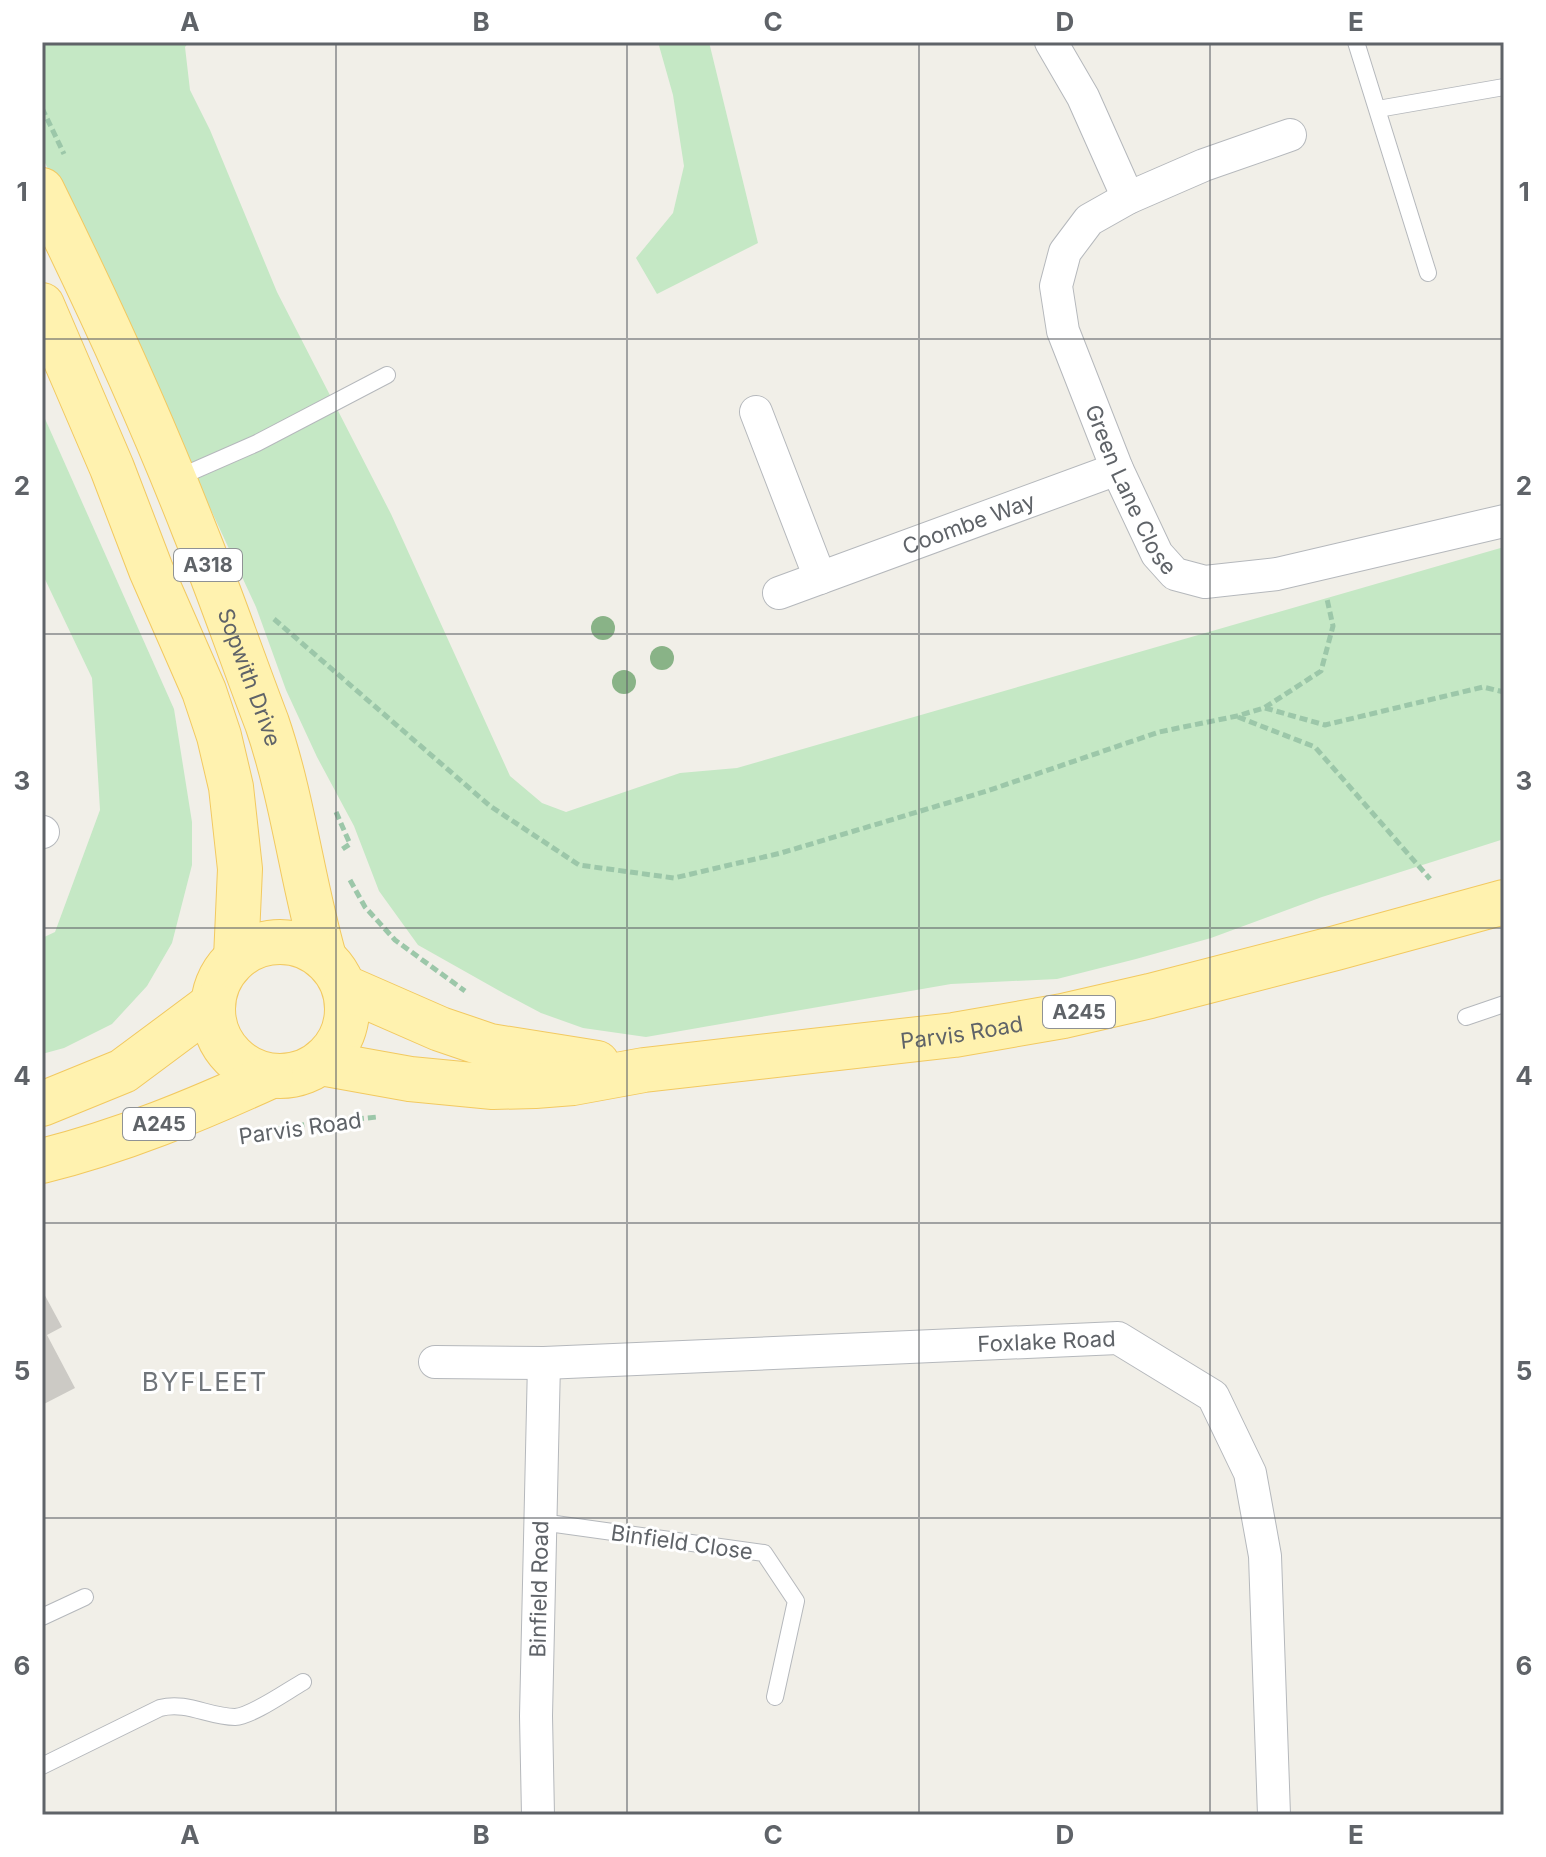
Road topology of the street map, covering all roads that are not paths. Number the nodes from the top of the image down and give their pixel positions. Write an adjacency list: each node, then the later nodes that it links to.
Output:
1 (1051, 42): 7 (street)
2 (1356, 42): 4 (lane)
3 (1504, 87): 4 (lane)
4 (1378, 109): 8 (lane)
5 (1290, 135): 7 (street, Green Lane Close)
6 (42, 190): 13 (main road, Sopwith Drive / A318)
7 (1128, 198): 12 (street, Green Lane Close)
8 (1428, 273)
9 (42, 305): 18 (main road, A318)
10 (387, 375): 13 (lane)
11 (756, 412): 15 (street)
12 (1117, 469): 14 (street, Green Lane Close); 15 (street, Coombe Way)
13 (174, 480): 19 (main road, Sopwith Drive / A318)
14 (1504, 521)
15 (820, 578): 16 (street, Coombe Way)
16 (779, 593)
17 (1504, 902): 24 (main road, Parvis Road / A245)
18 (236, 958): 19 (main road, A245); 20 (main road)
19 (334, 972): 23 (main road); 24 (main road, Parvis Road / A245)
20 (213, 1004): 25 (main road); 26 (main road)
21 (1504, 1004): 22 (lane)
22 (1466, 1017)
23 (321, 1063): 24 (main road, Parvis Road / A245); 25 (main road, A245)
24 (644, 1070)
25 (271, 1076): 27 (main road, Parvis Road / A245)
26 (42, 1104)
27 (42, 1161)
28 (435, 1362): 29 (street, Foxlake Road)
29 (544, 1363): 30 (street, Binfield Road); 37 (street, Foxlake Road)
30 (541, 1522): 34 (lane, Binfield Close); 36 (street, Binfield Road)
31 (85, 1597): 32 (lane)
32 (42, 1617)
33 (303, 1682): 35 (lane)
34 (775, 1697)
35 (42, 1766)
36 (538, 1815)
37 (1274, 1815)

